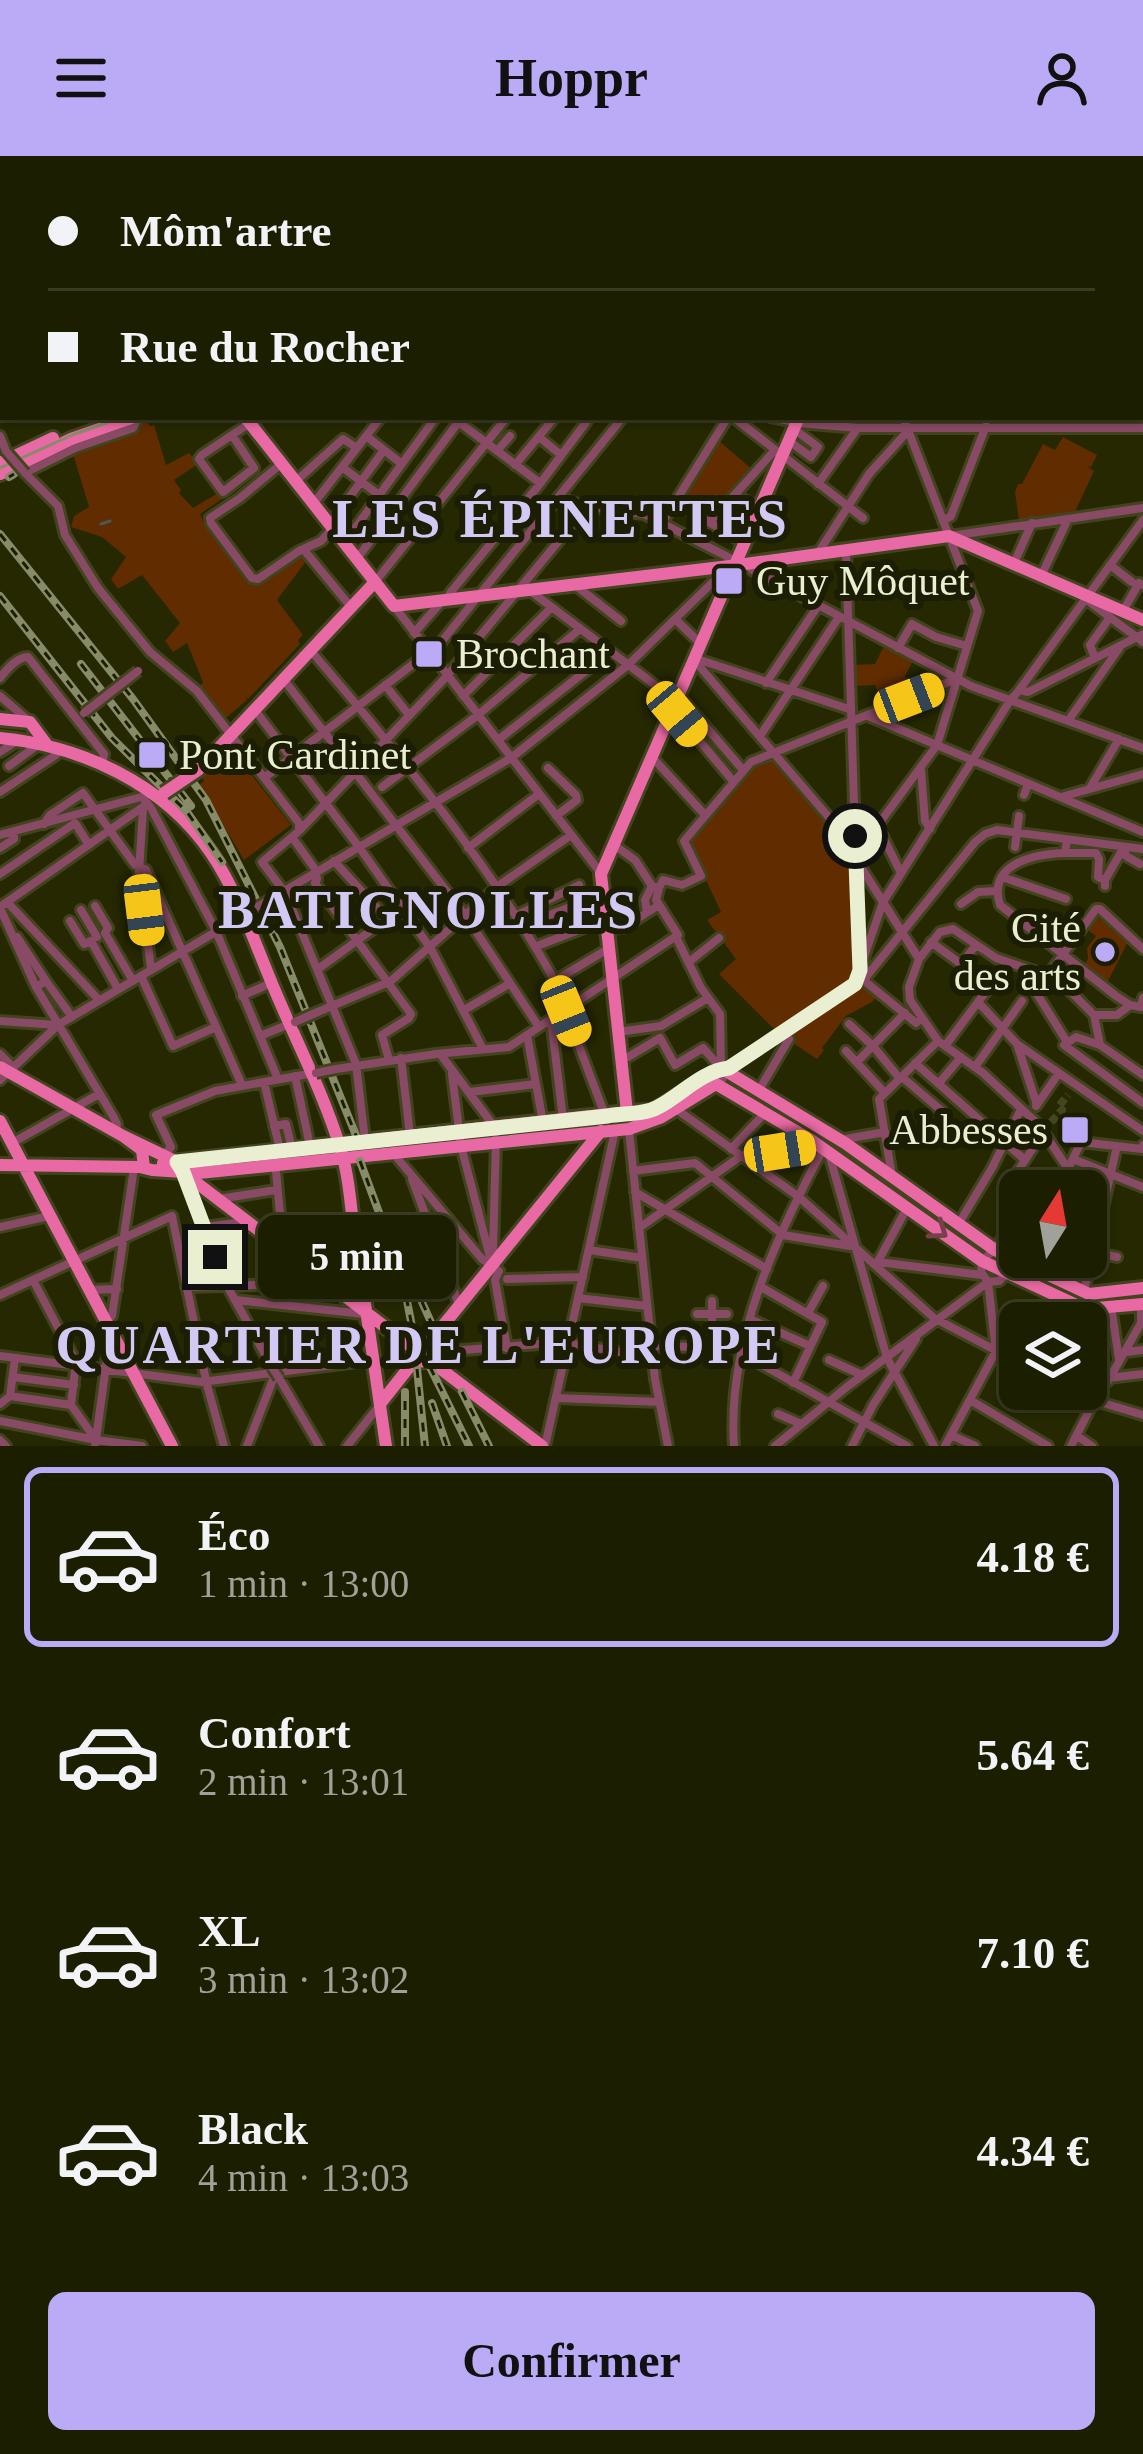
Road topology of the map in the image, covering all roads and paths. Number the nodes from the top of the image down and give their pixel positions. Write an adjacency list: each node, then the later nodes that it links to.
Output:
1 (100, 420): 31 (main road)
2 (127, 420): 31 (main road)
3 (247, 420): 20 (street); 35 (main road)
4 (379, 420): 22 (street)
5 (434, 420): 32 (street)
6 (457, 420): 64 (street)
7 (459, 420): 25 (street)
8 (505, 420): 25 (street)
9 (553, 420): 24 (street)
10 (588, 420): 30 (street)
11 (621, 420): 41 (street)
12 (728, 420): 44 (street)
13 (734, 420): 29 (street)
14 (870, 420): 16 (street)
15 (988, 421): 16 (street); 19 (street); 53 (street)
16 (905, 424): 18 (street); 45 (street); 53 (street)
17 (795, 427): 18 (street); 29 (main road)
18 (858, 428): 38 (street)
19 (1143, 428)
20 (232, 435): 20 (street)
21 (0, 436): 31 (street)
22 (366, 436): 26 (street); 27 (street)
23 (511, 436): 28 (street)
24 (539, 437): 30 (street); 33 (street)
25 (487, 443): 28 (street); 70 (street)
26 (357, 448): 34 (street); 35 (street)
27 (384, 450): 32 (street); 36 (street)
28 (497, 451): 33 (street)
29 (778, 453): 38 (street); 40 (street); 47 (main road)
30 (561, 455): 37 (street)
31 (6, 462): 99 (street)
32 (402, 464): 39 (street)
33 (515, 465): 37 (street)
34 (342, 467): 36 (street); 42 (street)
35 (288, 473): 42 (main road); 61 (street)
36 (361, 482): 39 (street); 57 (street)
37 (540, 483): 76 (street)
38 (818, 484): 45 (street)
39 (379, 496): 59 (street)
40 (734, 496): 43 (street); 54 (street)
41 (559, 497): 46 (street); 74 (street)
42 (309, 500): 57 (main road)
43 (745, 500): 47 (street); 49 (street)
44 (675, 502): 54 (street); 55 (street)
45 (846, 506): 50 (street); 63 (street)
46 (586, 507): 55 (street); 73 (street)
47 (760, 507): 60 (main road)
48 (1143, 508): 51 (street)
49 (730, 518)
50 (862, 518)
51 (1068, 518): 56 (street); 69 (street)
52 (1143, 520): 67 (street)
53 (943, 521): 58 (street)
54 (710, 522): 60 (street)
55 (662, 523): 65 (street)
56 (1032, 523): 58 (street); 66 (street)
57 (331, 527): 59 (main road); 61 (street)
58 (949, 536): 62 (main road); 66 (main road); 93 (street)
59 (344, 543): 64 (main road)
60 (744, 543): 65 (main road)
61 (304, 550): 78 (street)
62 (845, 550): 63 (main road); 84 (street)
63 (818, 553): 65 (main road)
64 (356, 560): 70 (main road)
65 (741, 564): 68 (main road); 77 (street); 92 (main road)
66 (1013, 565): 69 (main road)
67 (1110, 566): 71 (street); 75 (street)
68 (718, 567): 72 (main road); 83 (street)
69 (1041, 576): 75 (main road)
70 (374, 583): 78 (main road); 79 (main road)
71 (1138, 583): 81 (street)
72 (575, 584): 73 (main road); 87 (street)
73 (523, 590): 74 (main road); 80 (street); 103 (street)
74 (481, 595): 76 (main road); 98 (street)
75 (1087, 596): 81 (main road); 91 (street); 110 (street)
76 (446, 600): 79 (main road); 90 (street)
77 (818, 606): 84 (street); 107 (street)
78 (351, 607): 96 (main road)
79 (394, 607): 90 (street)
80 (551, 608): 89 (street); 111 (street)
81 (1124, 611): 86 (main road)
82 (902, 618): 88 (street)
83 (675, 619): 92 (street); 102 (street)
84 (844, 619): 95 (street); 109 (street); 117 (street)
85 (1108, 620): 101 (street)
86 (1143, 620)
87 (621, 621)
88 (912, 623): 93 (street); 95 (street)
89 (580, 629): 97 (street); 119 (street)
90 (415, 634): 98 (street)
91 (1140, 638): 94 (street)
92 (700, 643): 100 (main road)
93 (967, 646): 106 (street)
94 (1120, 646): 101 (street); 123 (street)
95 (898, 648): 106 (street)
96 (310, 650): 105 (main road); 115 (street)
97 (610, 652): 102 (street); 133 (street)
98 (430, 653): 103 (street); 108 (street)
99 (155, 656): 122 (street, bridge); 126 (street)
100 (693, 658): 107 (street); 114 (main road); 127 (street)
101 (1095, 658): 110 (street)
102 (628, 664): 114 (street); 140 (street)
103 (448, 676): 111 (street); 118 (street)
104 (0, 678): 122 (street)
105 (283, 679): 116 (main road); 125 (street)
106 (958, 679): 113 (street); 120 (street); 134 (street)
107 (766, 683): 109 (street)
108 (385, 685): 115 (street); 118 (street)
109 (790, 690): 117 (street); 127 (street)
110 (1020, 690): 113 (street)
111 (463, 696): 119 (street)
112 (0, 697): 129 (street)
113 (1011, 699): 123 (street); 141 (street)
114 (675, 701): 138 (main road); 147 (street); 151 (street)
115 (357, 706): 125 (street); 132 (street)
116 (254, 710): 126 (main road); 139 (street)
117 (849, 710): 124 (street)
118 (410, 716): 132 (street)
119 (478, 716): 133 (street); 145 (street)
120 (866, 716): 124 (street); 134 (street)
121 (0, 719): 129 (main road)
122 (76, 720): 142 (street)
123 (1068, 721): 130 (street)
124 (850, 722): 137 (street); 187 (street)
125 (323, 732): 139 (street); 148 (street)
126 (231, 734): 150 (street); 159 (main road, bridge)
127 (760, 736): 137 (street)
128 (0, 738): 131 (main road)
129 (43, 739): 131 (main road); 142 (main road); 143 (street); 155 (street)
130 (1119, 739): 135 (street); 154 (street)
131 (18, 740): 136 (street)
132 (386, 740): 145 (street); 148 (street)
133 (497, 740): 140 (street)
134 (938, 745): 141 (street); 146 (street)
135 (1143, 748)
136 (0, 752)
137 (773, 752): 147 (street); 187 (street)
138 (651, 756): 163 (street); 179 (main road)
139 (291, 758): 150 (street); 161 (street)
140 (511, 758): 156 (street); 160 (street)
141 (973, 760): 152 (street); 169 (street)
142 (102, 765): 159 (main road)
143 (9, 766)
144 (548, 768): 164 (street)
145 (407, 769): 153 (street); 160 (street)
146 (921, 769): 168 (street); 169 (street)
147 (743, 770): 151 (street)
148 (356, 774): 161 (street); 167 (street)
149 (1143, 774): 154 (street)
150 (265, 778): 174 (street)
151 (733, 781): 163 (street)
152 (1028, 784): 157 (street); 158 (street)
153 (382, 787)
154 (1090, 788): 158 (street)
155 (0, 792)
156 (539, 794): 164 (street); 184 (street)
157 (1024, 795)
158 (1059, 797): 172 (street)
159 (151, 800): 162 (street); 170 (street); 188 (street); 214 (main road); 222 (street)
160 (434, 803): 167 (street); 184 (street)
161 (326, 804): 174 (street); 180 (street)
162 (95, 810): 166 (street); 166 (street); 170 (street)
163 (705, 814): 201 (street)
164 (556, 816): 176 (street)
165 (1019, 816): 173 (street)
166 (44, 824): 171 (street)
167 (395, 825): 180 (street); 215 (street)
168 (878, 827): 187 (street); 193 (street)
169 (930, 829): 193 (street)
170 (110, 830): 178 (street); 188 (street)
171 (14, 832): 175 (street); 183 (street)
172 (1143, 832)
173 (1017, 833): 177 (street); 181 (street); 223 (street)
174 (296, 834): 192 (street); 202 (street)
175 (0, 835)
176 (571, 836): 195 (street); 200 (street)
177 (1067, 840): 182 (street); 186 (street)
178 (89, 844): 194 (street); 209 (street)
179 (613, 844): 195 (main road); 201 (street)
180 (358, 847): 189 (street); 211 (street)
181 (1015, 847)
182 (1124, 847): 185 (street); 186 (street); 190 (street)
183 (0, 848)
184 (468, 848): 200 (street)
185 (1143, 849)
186 (1065, 853): 196 (street)
187 (856, 854): 206 (street); 242 (street)
188 (135, 856): 191 (street)
189 (334, 862): 192 (street); 218 (street)
190 (1140, 864)
191 (140, 872): 234 (street); 239 (street)
192 (316, 872): 197 (street); 198 (street)
193 (901, 873): 206 (street)
194 (0, 874)
195 (601, 874): 204 (main road)
196 (1000, 876): 203 (street); 205 (street)
197 (304, 880): 198 (street); 202 (street)
198 (315, 883): 227 (street)
199 (579, 885): 216 (street)
200 (498, 886): 215 (street); 216 (street)
201 (656, 887): 208 (street); 213 (street)
202 (284, 891): 214 (street, bridge); 240 (street)
203 (996, 891): 207 (street); 235 (street)
204 (602, 895): 217 (street); 221 (main road)
205 (1061, 898)
206 (883, 902): 223 (street); 242 (street)
207 (961, 904)
208 (658, 905): 213 (street); 224 (street)
209 (3, 906): 219 (street); 257 (street)
210 (95, 906): 225 (street)
211 (402, 908): 218 (street); 231 (street)
212 (81, 910): 225 (street)
213 (647, 912): 221 (street)
214 (245, 914): 222 (street); 247 (main road)
215 (465, 915): 231 (street); 250 (street)
216 (517, 915): 230 (street)
217 (547, 916)
218 (387, 919): 227 (street)
219 (6, 921): 246 (street); 251 (street)
220 (70, 921): 225 (street)
221 (605, 925): 230 (street); 232 (main road)
222 (216, 931): 234 (street); 249 (street)
223 (902, 933): 236 (street); 242 (street)
224 (677, 936): 237 (street); 244 (street)
225 (98, 937): 243 (street); 252 (street)
226 (719, 938): 237 (street)
227 (357, 940): 240 (street); 248 (street)
228 (931, 942): 229 (street); 229 (street); 236 (street)
229 (976, 945): 241 (street)
230 (537, 946): 245 (street)
231 (430, 947): 248 (street); 264 (street)
232 (608, 949): 244 (main road); 245 (street)
233 (1143, 949): 235 (street)
234 (182, 951): 239 (street); 275 (street)
235 (1063, 955): 241 (street); 261 (street)
236 (919, 958): 268 (street)
237 (689, 962): 256 (street)
238 (1005, 966): 259 (street)
239 (152, 969): 243 (street)
240 (318, 969): 262 (street)
241 (1048, 975): 266 (street)
242 (862, 976): 265 (street); 300 (street)
243 (137, 978): 252 (street); 275 (street)
244 (610, 979): 263 (street); 277 (main road)
245 (556, 980): 263 (street)
246 (46, 981): 251 (street); 267 (street)
247 (271, 982): 255 (street); 271 (main road)
248 (388, 982): 262 (street); 293 (street)
249 (238, 984): 253 (street); 255 (street)
250 (510, 984): 264 (street); 274 (street)
251 (35, 988): 273 (street)
252 (118, 989): 257 (street)
253 (223, 991)
254 (1037, 994): 283 (street)
255 (242, 996): 279 (street)
256 (708, 998): 277 (street); 300 (street)
257 (99, 1000): 267 (street)
258 (1022, 1001): 276 (street)
259 (978, 1002): 276 (street); 281 (street)
260 (1142, 1003): 261 (street)
261 (1130, 1005): 266 (street)
262 (333, 1006): 271 (street, bridge); 296 (street)
263 (567, 1008): 269 (street); 323 (street)
264 (464, 1010): 286 (street)
265 (905, 1013): 268 (street); 285 (street)
266 (1094, 1015): 284 (street)
267 (72, 1017): 273 (street)
268 (922, 1018): 281 (street)
269 (551, 1019): 274 (street); 321 (street)
270 (0, 1022): 273 (street)
271 (292, 1023): 279 (street); 299 (main road)
272 (849, 1024): 285 (street)
273 (58, 1025): 298 (street); 312 (street)
274 (539, 1027): 278 (street)
275 (216, 1028): 309 (street)
276 (1002, 1029): 282 (street); 297 (street)
277 (617, 1033): 290 (main road)
278 (526, 1035): 286 (street); 308 (street)
279 (260, 1036): 305 (street)
280 (789, 1039): 310 (street)
281 (941, 1043): 292 (street); 295 (street)
282 (1017, 1044): 301 (street); 315 (street)
283 (1066, 1045): 284 (street); 314 (street)
284 (1100, 1045): 302 (street)
285 (873, 1046): 294 (street); 304 (street)
286 (483, 1049): 289 (street)
287 (846, 1051): 294 (street)
288 (0, 1054): 298 (street)
289 (442, 1055): 291 (street); 311 (street); 332 (street)
290 (620, 1057): 300 (street); 325 (main road)
291 (401, 1058): 293 (street); 331 (street)
292 (961, 1058): 297 (street); 307 (street)
293 (389, 1060): 296 (street)
294 (857, 1062): 313 (street)
295 (915, 1063): 304 (street); 307 (street)
296 (356, 1064): 299 (street, bridge); 334 (street)
297 (975, 1066): 319 (street)
298 (6, 1072): 316 (main road)
299 (313, 1073): 303 (street); 343 (main road)
300 (720, 1073): 310 (main road); 317 (main road); 320 (main road); 325 (main road)
301 (1060, 1073): 315 (street); 328 (street)
302 (1143, 1075)
303 (295, 1076): 305 (street); 339 (street)
304 (901, 1078): 313 (street); 318 (street)
305 (278, 1079): 306 (street)
306 (264, 1082): 309 (street); 345 (street)
307 (939, 1083): 336 (street)
308 (536, 1084): 311 (street); 324 (street)
309 (242, 1085): 351 (street)
310 (758, 1091): 327 (main road)
311 (468, 1092): 330 (street)
312 (99, 1094): 316 (street); 326 (street)
313 (882, 1096): 329 (street)
314 (1143, 1102)
315 (1037, 1105): 319 (street)
316 (74, 1108): 326 (main road); 335 (street)
317 (676, 1109): 325 (main road); 342 (street)
318 (944, 1112)
319 (1025, 1112): 336 (street); 348 (street)
320 (765, 1113): 340 (main road); 342 (street)
321 (563, 1120): 323 (main road); 324 (main road)
322 (0, 1121): 335 (main road)
323 (602, 1121): 325 (main road); 330 (main road); 389 (main road)
324 (543, 1122): 330 (main road)
325 (626, 1122): 354 (street); 379 (street)
326 (115, 1127): 351 (main road)
327 (823, 1130): 333 (main road); 340 (main road)
328 (1143, 1131)
329 (885, 1132): 333 (street); 358 (street)
330 (496, 1134): 332 (main road); 389 (street)
331 (410, 1136): 332 (main road); 334 (main road)
332 (459, 1138): 344 (main road); 389 (street)
333 (838, 1140): 340 (main road); 358 (main road)
334 (364, 1142): 343 (main road)
335 (11, 1143): 350 (main road)
336 (1004, 1143): 347 (street); 369 (street)
337 (1143, 1145): 338 (street)
338 (1117, 1146): 348 (street); 356 (street)
339 (310, 1147): 343 (main road); 345 (main road)
340 (821, 1147): 346 (street); 363 (street); 365 (main road); 378 (street)
341 (1033, 1148): 347 (street)
342 (730, 1149): 346 (street)
343 (341, 1152): 344 (main road); 345 (main road); 370 (main road)
344 (393, 1153): 355 (street)
345 (280, 1154): 351 (main road); 361 (street)
346 (741, 1156): 357 (street); 363 (street)
347 (1025, 1160): 352 (street)
348 (1070, 1164): 353 (street); 356 (street)
349 (0, 1165): 350 (main road)
350 (23, 1165): 351 (main road); 367 (main road)
351 (160, 1166): 364 (main road); 372 (street); 375 (street)
352 (1019, 1170)
353 (1073, 1170)
354 (633, 1171): 357 (street); 362 (street)
355 (409, 1172): 389 (street); 417 (street)
356 (1110, 1174): 359 (street); 360 (street)
357 (712, 1177): 366 (street); 374 (street)
358 (891, 1178): 369 (main road)
359 (1143, 1187)
360 (1107, 1188)
361 (277, 1190): 364 (street); 376 (street)
362 (635, 1192): 366 (street); 373 (street)
363 (799, 1197): 374 (street); 378 (street)
364 (218, 1199): 368 (main road)
365 (907, 1208): 388 (street); 391 (main road, one-way to 391)
366 (667, 1209): 373 (street); 390 (street)
367 (50, 1216): 371 (street); 386 (main road)
368 (243, 1219): 372 (street); 376 (main road)
369 (958, 1225): 380 (main road)
370 (353, 1226): 376 (street); 382 (main road)
371 (0, 1227)
372 (204, 1227): 402 (street)
373 (639, 1228): 385 (street)
374 (781, 1234): 378 (street); 390 (street)
375 (124, 1237): 386 (street); 404 (street); 407 (street)
376 (278, 1238): 387 (main road)
377 (999, 1244): 380 (street)
378 (854, 1247): 388 (street); 446 (street)
379 (589, 1250): 385 (street); 393 (street)
380 (995, 1250): 381 (main road); 391 (street)
381 (999, 1251)
382 (358, 1254): 387 (street); 400 (main road)
383 (1107, 1255): 384 (street)
384 (1117, 1257)
385 (642, 1258): 418 (street)
386 (74, 1261): 398 (street); 408 (main road)
387 (300, 1263): 401 (main road)
388 (877, 1264): 391 (street); 427 (street)
389 (496, 1265): 417 (main road); 436 (street)
390 (766, 1269): 405 (street)
391 (984, 1273): 392 (main road); 394 (street); 427 (street); 439 (street)
392 (999, 1274)
393 (583, 1276): 399 (street); 411 (street)
394 (1002, 1278)
395 (1015, 1278): 414 (main road)
396 (1057, 1278): 409 (main road)
397 (1086, 1278): 409 (street)
398 (33, 1280): 410 (street); 449 (street)
399 (507, 1280)
400 (362, 1282): 401 (street); 425 (main road)
401 (326, 1283): 402 (street); 425 (main road)
402 (227, 1286): 404 (street); 412 (street)
403 (823, 1286): 421 (street)
404 (186, 1287): 458 (street)
405 (761, 1287): 421 (street); 426 (street)
406 (1143, 1288): 409 (main road)
407 (117, 1289): 408 (street); 428 (street)
408 (89, 1290): 428 (main road)
409 (1083, 1291): 415 (street)
410 (0, 1295)
411 (578, 1298): 418 (street); 432 (street)
412 (234, 1299): 425 (street); 452 (street)
413 (712, 1301): 423 (street)
414 (1070, 1302)
415 (1079, 1302)
416 (1142, 1304): 420 (main road); 429 (street)
417 (459, 1306): 441 (main road)
418 (647, 1306): 433 (street)
419 (1107, 1307): 420 (main road)
420 (1111, 1307): 443 (street)
421 (808, 1313): 435 (street)
422 (697, 1314): 423 (street)
423 (712, 1314): 424 (street); 434 (street)
424 (728, 1314)
425 (367, 1315): 441 (main road); 447 (main road)
426 (750, 1319): 435 (street); 438 (street)
427 (938, 1321): 430 (street); 439 (street)
428 (106, 1322): 431 (main road)
429 (1142, 1324): 443 (street)
430 (918, 1336): 446 (street); 451 (street)
431 (114, 1337): 450 (street); 453 (main road)
432 (565, 1343): 436 (street); 445 (street); 462 (street)
433 (652, 1346): 434 (street); 445 (street)
434 (712, 1346): 438 (street)
435 (810, 1346): 459 (street)
436 (507, 1348): 441 (street)
437 (1143, 1350): 443 (street)
438 (742, 1351): 459 (street); 488 (street)
439 (996, 1351): 440 (street); 463 (street)
440 (999, 1352)
441 (421, 1354): 467 (main road); 486 (main road)
442 (0, 1356): 444 (street)
443 (1122, 1356): 457 (street)
444 (15, 1358): 449 (street); 456 (street)
445 (653, 1358): 464 (street)
446 (887, 1358): 451 (street); 454 (street)
447 (374, 1360): 452 (street); 467 (main road)
448 (829, 1360): 454 (street)
449 (76, 1366): 450 (street); 460 (street)
450 (106, 1369): 453 (street); 478 (street)
451 (895, 1371): 474 (street); 492 (street)
452 (276, 1372): 458 (street); 482 (street); 483 (street)
453 (133, 1373): 458 (street); 480 (main road)
454 (862, 1375): 465 (street)
455 (1143, 1376): 457 (street)
456 (13, 1377): 460 (street); 461 (street)
457 (1109, 1379)
458 (206, 1381): 481 (street)
459 (794, 1383): 465 (street)
460 (74, 1385): 469 (street)
461 (10, 1396): 466 (street); 469 (street)
462 (556, 1398): 464 (street); 486 (street)
463 (970, 1400): 476 (street); 495 (street)
464 (659, 1402): 487 (street)
465 (827, 1402): 474 (street); 475 (street)
466 (0, 1404)
467 (380, 1404): 484 (street); 485 (main road)
468 (1107, 1404): 472 (street)
469 (71, 1405): 478 (street)
470 (1088, 1410): 477 (street)
471 (778, 1414): 475 (street)
472 (1143, 1415)
473 (0, 1421): 478 (street)
474 (864, 1423): 490 (street); 491 (street)
475 (801, 1424): 489 (street)
476 (951, 1435): 493 (street); 494 (street)
477 (1074, 1441): 496 (street)
478 (95, 1443): 479 (street)
479 (142, 1446)
480 (172, 1446)
481 (224, 1446)
482 (248, 1446)
483 (319, 1446)
484 (346, 1446)
485 (386, 1446)
486 (544, 1446)
487 (668, 1446)
488 (734, 1446)
489 (776, 1446)
490 (852, 1446)
491 (907, 1446)
492 (934, 1446)
493 (945, 1446)
494 (975, 1446)
495 (1048, 1446)
496 (1092, 1446)

